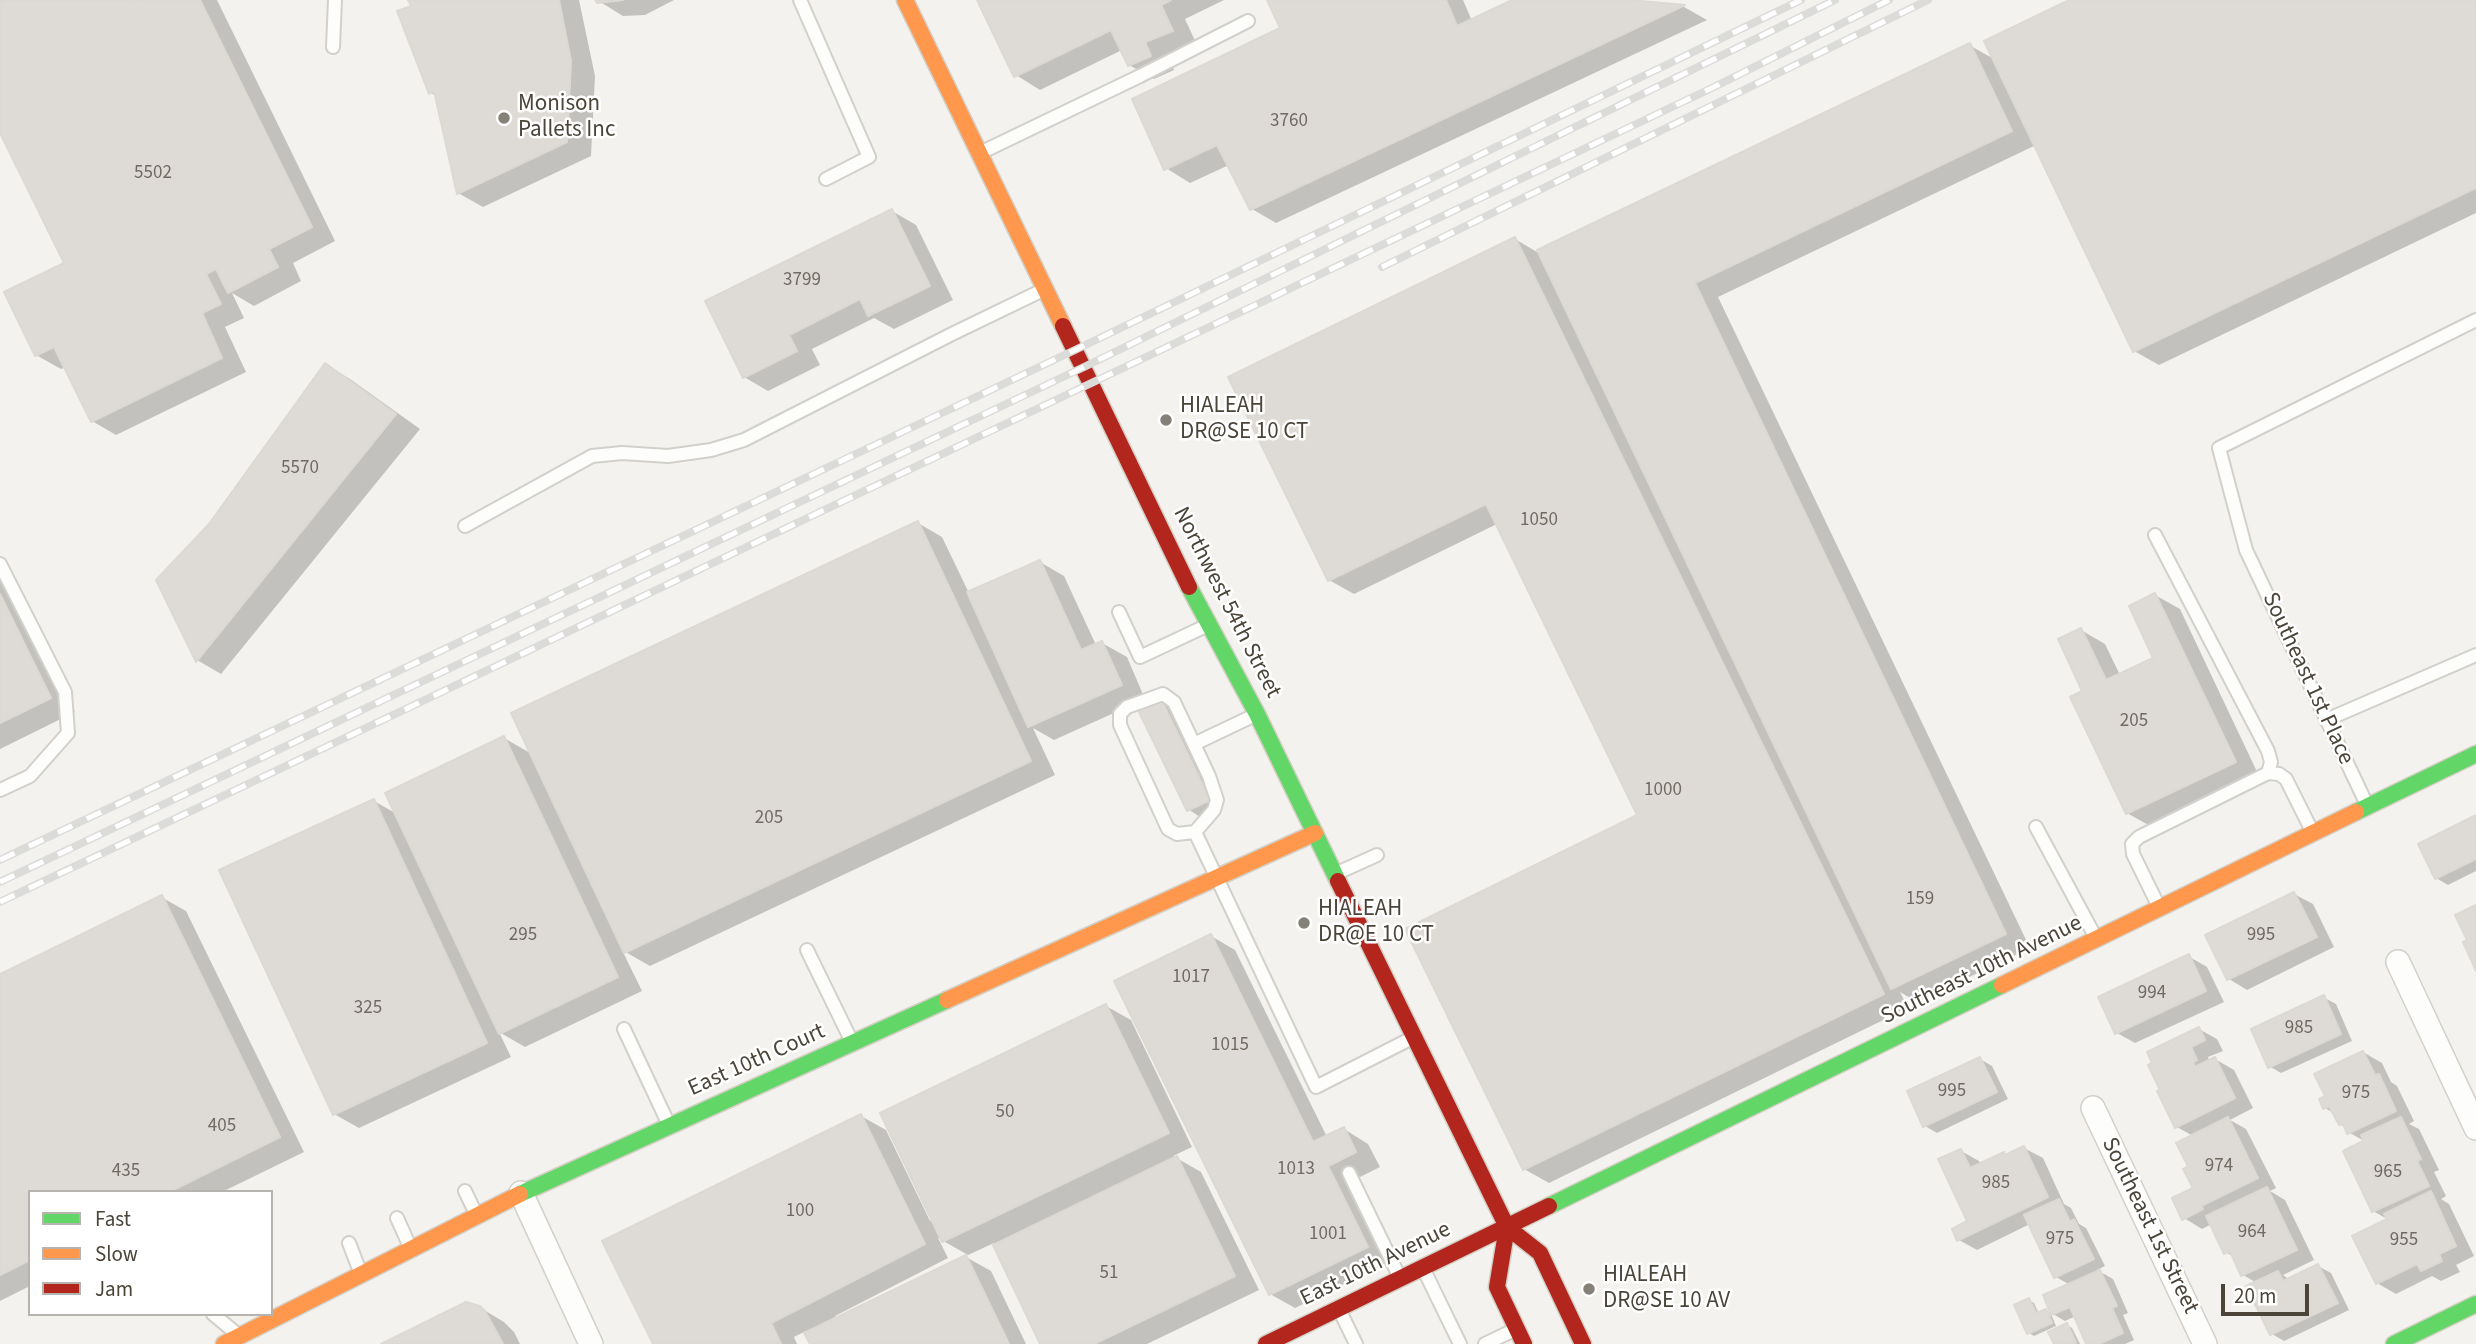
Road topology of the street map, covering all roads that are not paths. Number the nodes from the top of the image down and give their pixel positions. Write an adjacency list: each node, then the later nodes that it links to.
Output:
1 (335, 0): 5 (lane)
2 (800, 0): 7 (lane)
3 (905, 0): 6 (street, Northwest 54th Street)
4 (1248, 21): 6 (lane)
5 (333, 47)
6 (979, 153): 8 (street, Northwest 54th Street)
7 (826, 179)
8 (1046, 289): 10 (lane); 14 (street, Northwest 54th Street)
9 (2476, 320): 17 (lane, Southeast 1st Place)
10 (466, 526)
11 (2155, 535): 20 (lane)
12 (0, 564): 21 (lane)
13 (1119, 612): 14 (lane)
14 (1209, 625): 16 (street, Northwest 54th Street)
15 (2476, 655): 17 (lane)
16 (1257, 714): 18 (lane); 25 (street, Northwest 54th Street)
17 (2326, 720): 22 (lane, Southeast 1st Place)
18 (1194, 744): 24 (lane); 24 (lane)
19 (2476, 754): 22 (street, Southeast 10th Avenue)
20 (2268, 773): 26 (lane); 30 (lane)
21 (0, 790)
22 (2368, 808): 26 (street, Southeast 10th Avenue)
23 (2036, 827): 31 (lane)
24 (1195, 832): 29 (lane)
25 (1315, 833): 28 (street, Northwest 54th Street); 29 (street, East 10th Court)
26 (2313, 834): 30 (street, Southeast 10th Avenue)
27 (1377, 855): 28 (lane)
28 (1335, 874): 35 (street, Northwest 54th Street)
29 (1217, 877): 35 (lane); 36 (street, East 10th Court)
30 (2160, 909): 31 (street, Southeast 10th Avenue)
31 (2097, 940): 45 (street, Southeast 10th Avenue)
32 (807, 950): 36 (lane)
33 (2398, 962): 39 (street)
34 (624, 1029): 38 (lane)
35 (1414, 1037): 45 (street, Northwest 54th Street)
36 (852, 1043): 38 (street, East 10th Court)
37 (2093, 1108): 64 (street, Southeast 1st Street)
38 (669, 1126): 42 (street, East 10th Court)
39 (2476, 1128)
40 (1349, 1173): 50 (lane)
41 (465, 1191): 43 (lane)
42 (521, 1193): 43 (street, East 10th Court); 57 (street)
43 (477, 1216): 47 (street, East 10th Court)
44 (397, 1218): 47 (lane)
45 (1507, 1227): 48 (street, East 10th Avenue); 54 (street); 63 (street, Northwest 54th Street)
46 (348, 1243): 49 (lane)
47 (411, 1249): 49 (street, East 10th Court)
48 (1422, 1268): 50 (street, East 10th Avenue); 60 (lane)
49 (361, 1274): 55 (street, East 10th Court)
50 (1401, 1279): 52 (street, East 10th Avenue)
51 (2476, 1304): 65 (street)
52 (1339, 1309): 58 (street, East 10th Avenue); 59 (lane)
53 (215, 1316): 55 (lane)
54 (1517, 1328): 61 (lane); 62 (street)
55 (240, 1336): 56 (street, East 10th Court)
56 (224, 1344)
57 (592, 1344)
58 (1266, 1344)
59 (1356, 1344)
60 (1460, 1344)
61 (1485, 1344)
62 (1524, 1344)
63 (1583, 1344)
64 (2206, 1344)
65 (2394, 1344)

